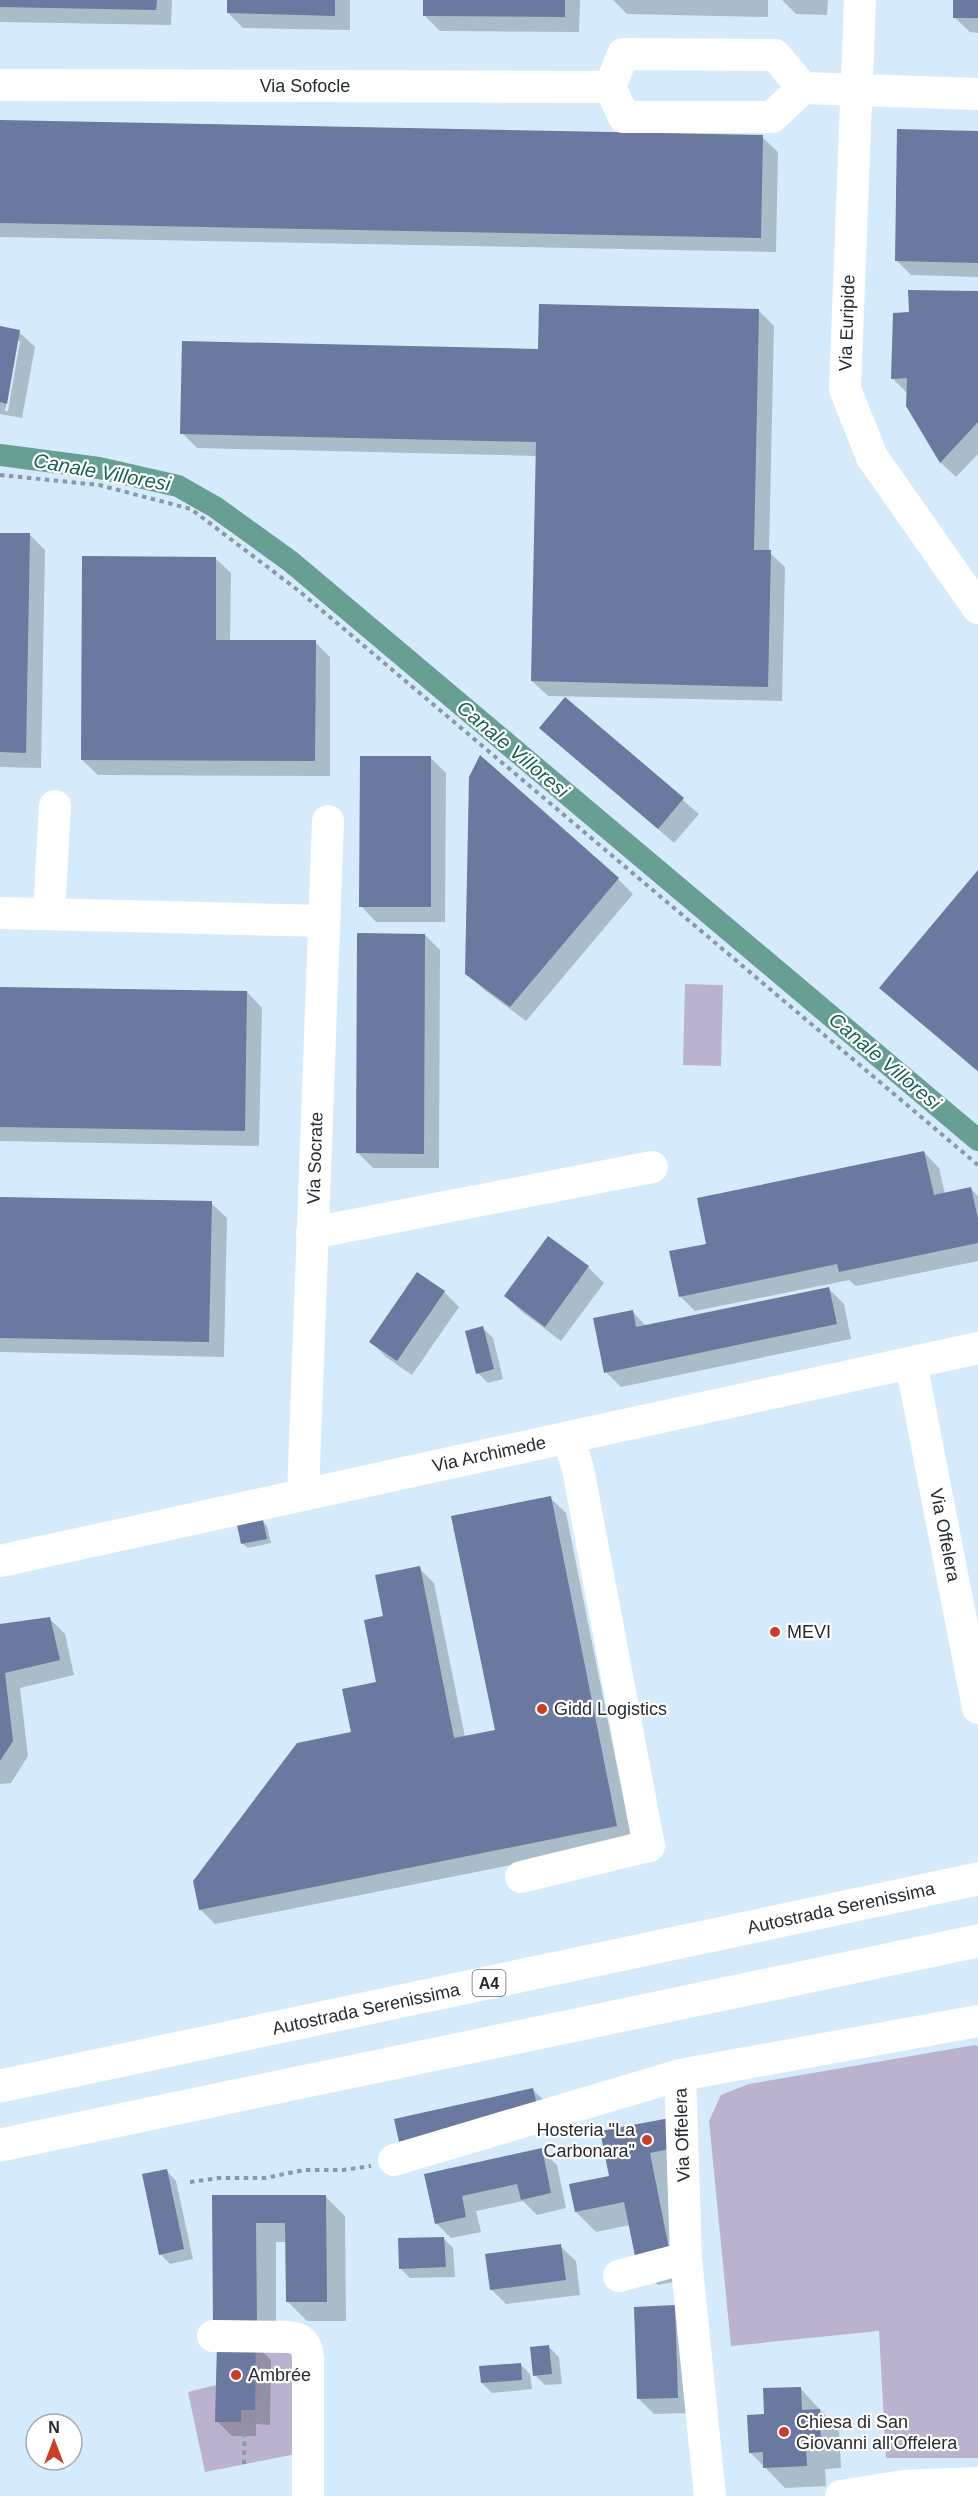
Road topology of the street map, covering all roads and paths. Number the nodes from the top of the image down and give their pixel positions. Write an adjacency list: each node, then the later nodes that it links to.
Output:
1 (860, 0): 5 (street, Via Euripide)
2 (0, 85): 3 (street, Via Sofocle)
3 (610, 87): 4 (street); 4 (street)
4 (802, 88): 5 (street)
5 (856, 91): 6 (street); 8 (street, Via Euripide)
6 (978, 94)
7 (0, 475): 14 (path)
8 (978, 608)
9 (56, 806): 12 (street)
10 (328, 821): 13 (street, Via Socrate)
11 (0, 913): 12 (street)
12 (49, 914): 13 (street)
13 (324, 921): 16 (street, Via Socrate)
14 (978, 1165)
15 (652, 1167): 16 (street)
16 (312, 1233): 20 (street, Via Socrate)
17 (978, 1348): 18 (street, Via Archimede)
18 (911, 1363): 19 (street, Via Archimede); 22 (street, Via Offelera)
19 (568, 1437): 20 (street, Via Archimede); 23 (street)
20 (303, 1495): 21 (street, Via Archimede)
21 (0, 1560)
22 (978, 1708)
23 (522, 1877)
24 (978, 1879): 28 (highway, Autostrada Serenissima / A4)
25 (978, 1941): 29 (highway)
26 (978, 2021): 27 (street, Via Offelera)
27 (680, 2075): 30 (street); 32 (street, Via Offelera)
28 (0, 2086)
29 (0, 2145)
30 (397, 2159): 31 (path)
31 (190, 2182)
32 (686, 2258): 33 (street); 39 (street, Via Offelera)
33 (619, 2276)
34 (213, 2336): 38 (street)
35 (263, 2354): 36 (path)
36 (244, 2464)
37 (978, 2483): 40 (street)
38 (308, 2496)
39 (710, 2496)
40 (841, 2496)

